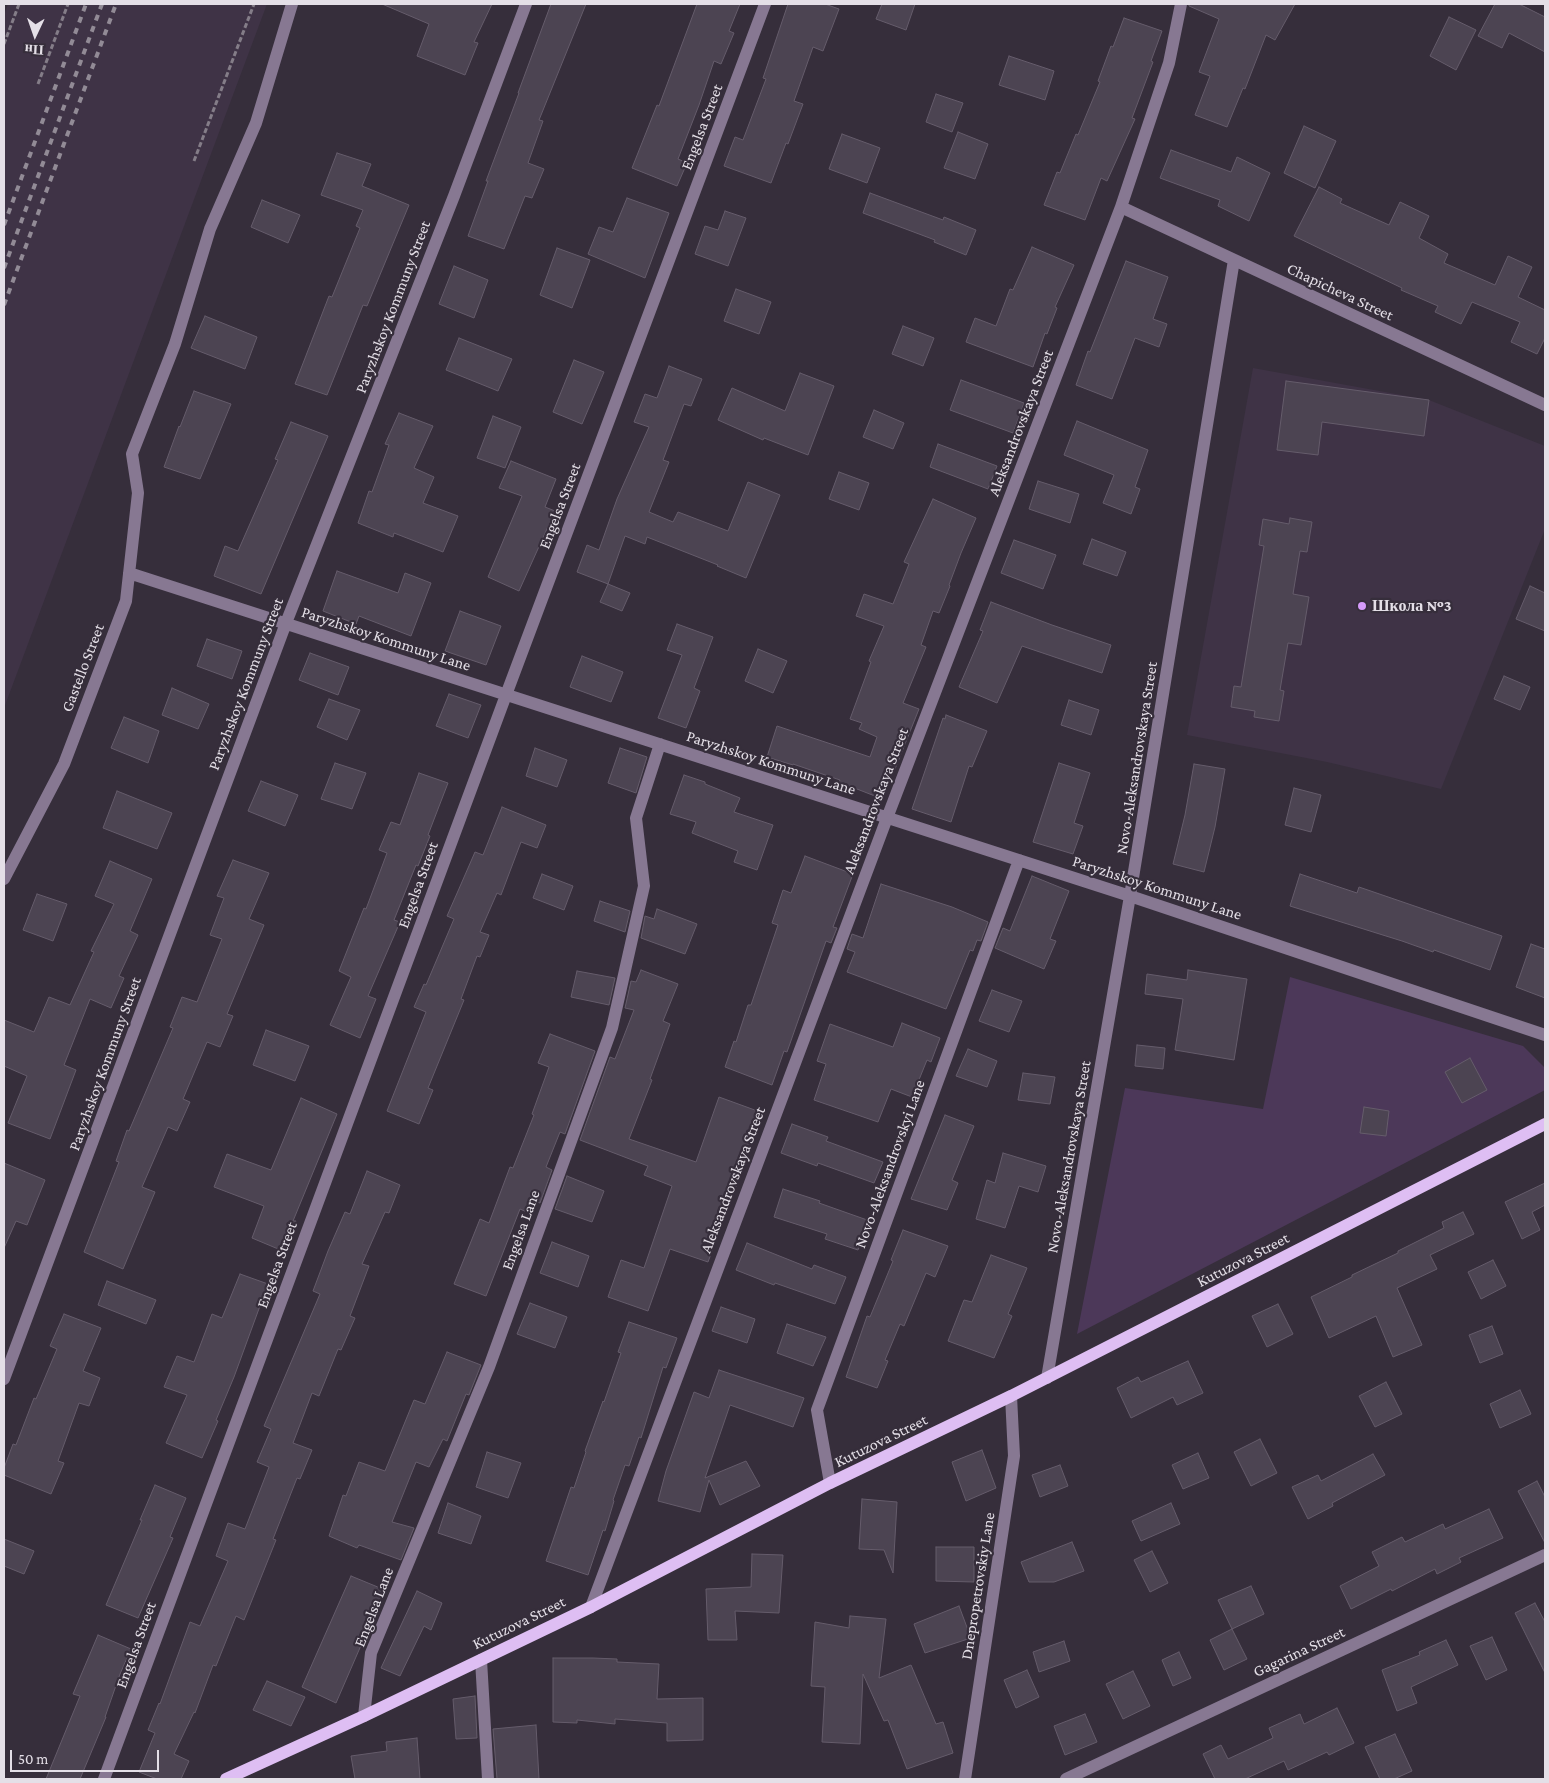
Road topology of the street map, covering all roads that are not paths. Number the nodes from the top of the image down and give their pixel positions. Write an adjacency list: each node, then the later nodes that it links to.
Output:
1 (292, 4): 8 (street, Gastello Street)
2 (526, 4): 9 (street, Paryzhskoy Kommuny Street)
3 (765, 4): 10 (street, Engelsa Street)
4 (1181, 4): 5 (street, Aleksandrovskaya Street)
5 (1121, 207): 6 (street, Chapicheva Street); 12 (street, Aleksandrovskaya Street)
6 (1234, 260): 7 (street, Chapicheva Street); 15 (street, Novo-Aleksandrovskaya Street)
7 (1545, 405)
8 (129, 573): 9 (street, Paryzhskoy Kommuny Lane); 14 (street, Gastello Street)
9 (286, 624): 10 (street, Paryzhskoy Kommuny Lane); 19 (street, Paryzhskoy Kommuny Street)
10 (506, 695): 11 (street, Paryzhskoy Kommuny Lane); 26 (street, Engelsa Street)
11 (660, 744): 12 (street, Paryzhskoy Kommuny Lane); 25 (street, Engelsa Lane)
12 (887, 818): 13 (street, Paryzhskoy Kommuny Lane); 23 (street, Aleksandrovskaya Street)
13 (1019, 860): 15 (street, Paryzhskoy Kommuny Lane); 21 (street, Novo-Aleksandrovskyi Lane)
14 (4, 879)
15 (1130, 896): 16 (street, Paryzhskoy Kommuny Lane); 18 (street, Novo-Aleksandrovskaya Street)
16 (1545, 1035)
17 (1545, 1124): 18 (main road, Kutuzova Street)
18 (1047, 1378): 20 (main road, Kutuzova Street)
19 (4, 1379)
20 (1011, 1396): 21 (main road, Kutuzova Street); 29 (street, Dnepropetrovskiy Lane)
21 (830, 1483): 23 (main road, Kutuzova Street)
22 (1545, 1555): 30 (street, Gagarina Street)
23 (591, 1607): 24 (main road, Kutuzova Street)
24 (481, 1660): 25 (main road, Kutuzova Street); 28 (street)
25 (364, 1716): 27 (main road, Kutuzova Street)
26 (104, 1779)
27 (226, 1779)
28 (488, 1779)
29 (965, 1779)
30 (1066, 1779)

